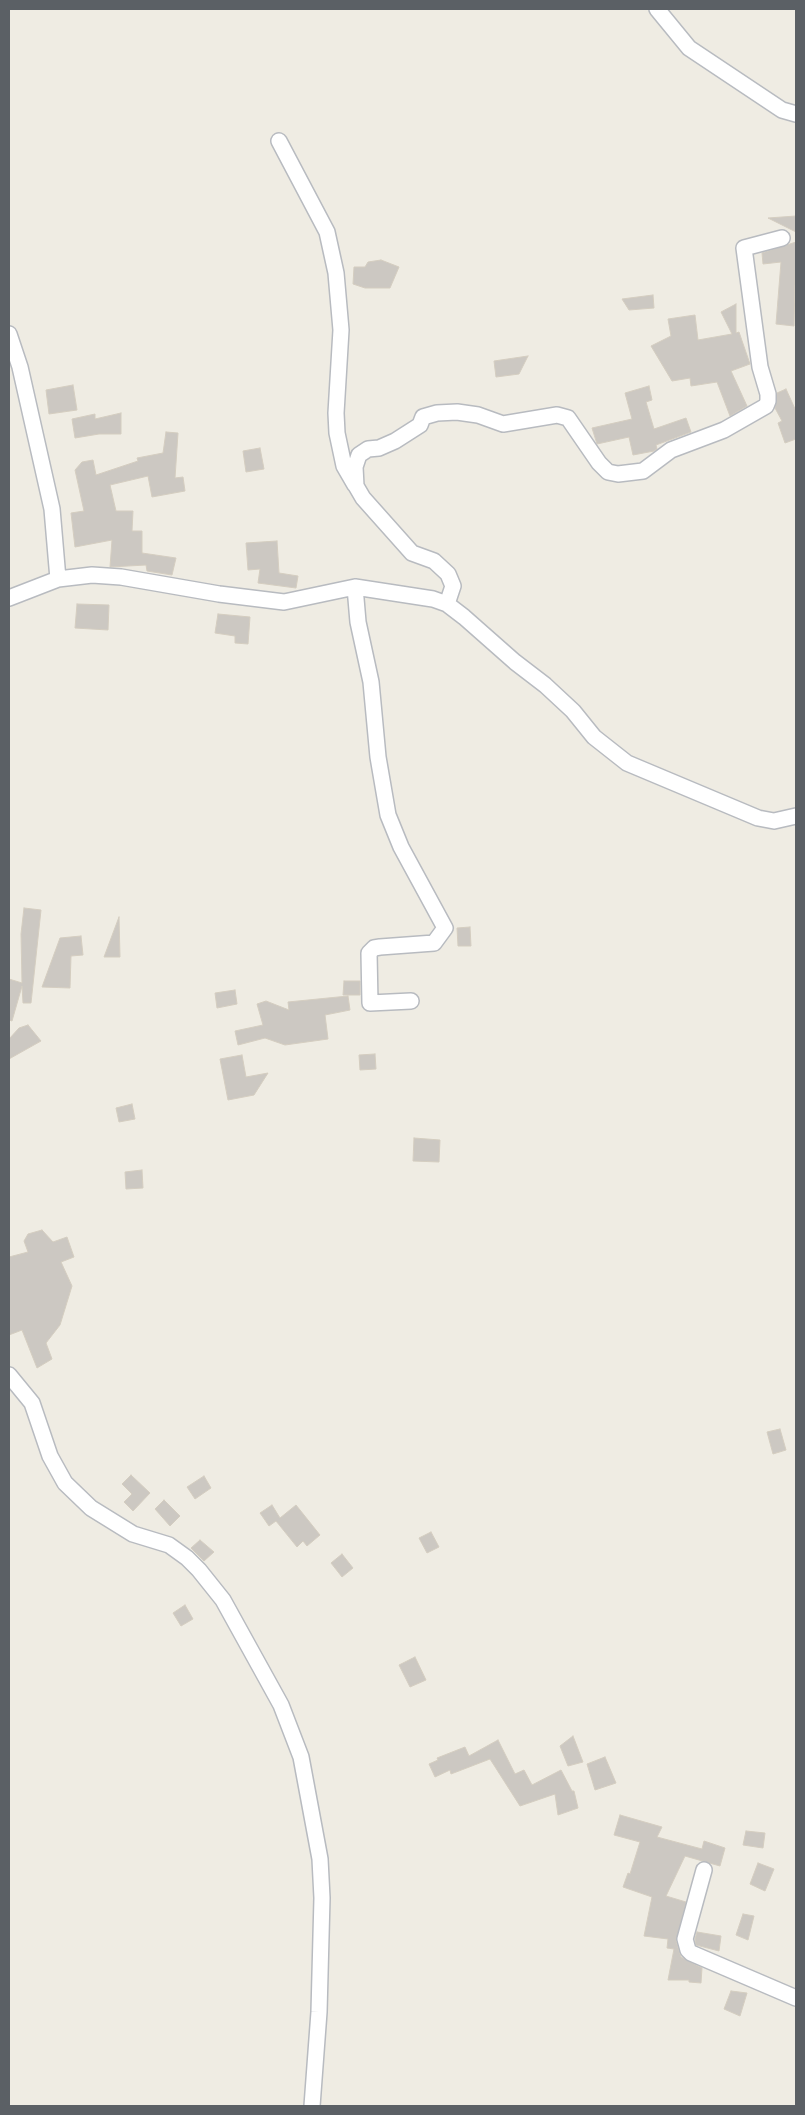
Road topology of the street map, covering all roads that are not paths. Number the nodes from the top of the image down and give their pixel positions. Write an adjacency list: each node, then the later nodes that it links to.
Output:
1 (657, 9): 2 (street)
2 (796, 114)
3 (279, 141): 6 (street)
4 (782, 238): 6 (street)
5 (9, 334): 7 (street)
6 (356, 486): 10 (street)
7 (58, 578): 8 (street); 9 (street)
8 (356, 587): 10 (street); 12 (street)
9 (9, 598)
10 (447, 604): 11 (street)
11 (796, 816)
12 (411, 1000)
13 (9, 1375): 16 (street)
14 (704, 1870): 15 (street)
15 (796, 1998)
16 (312, 2106)

